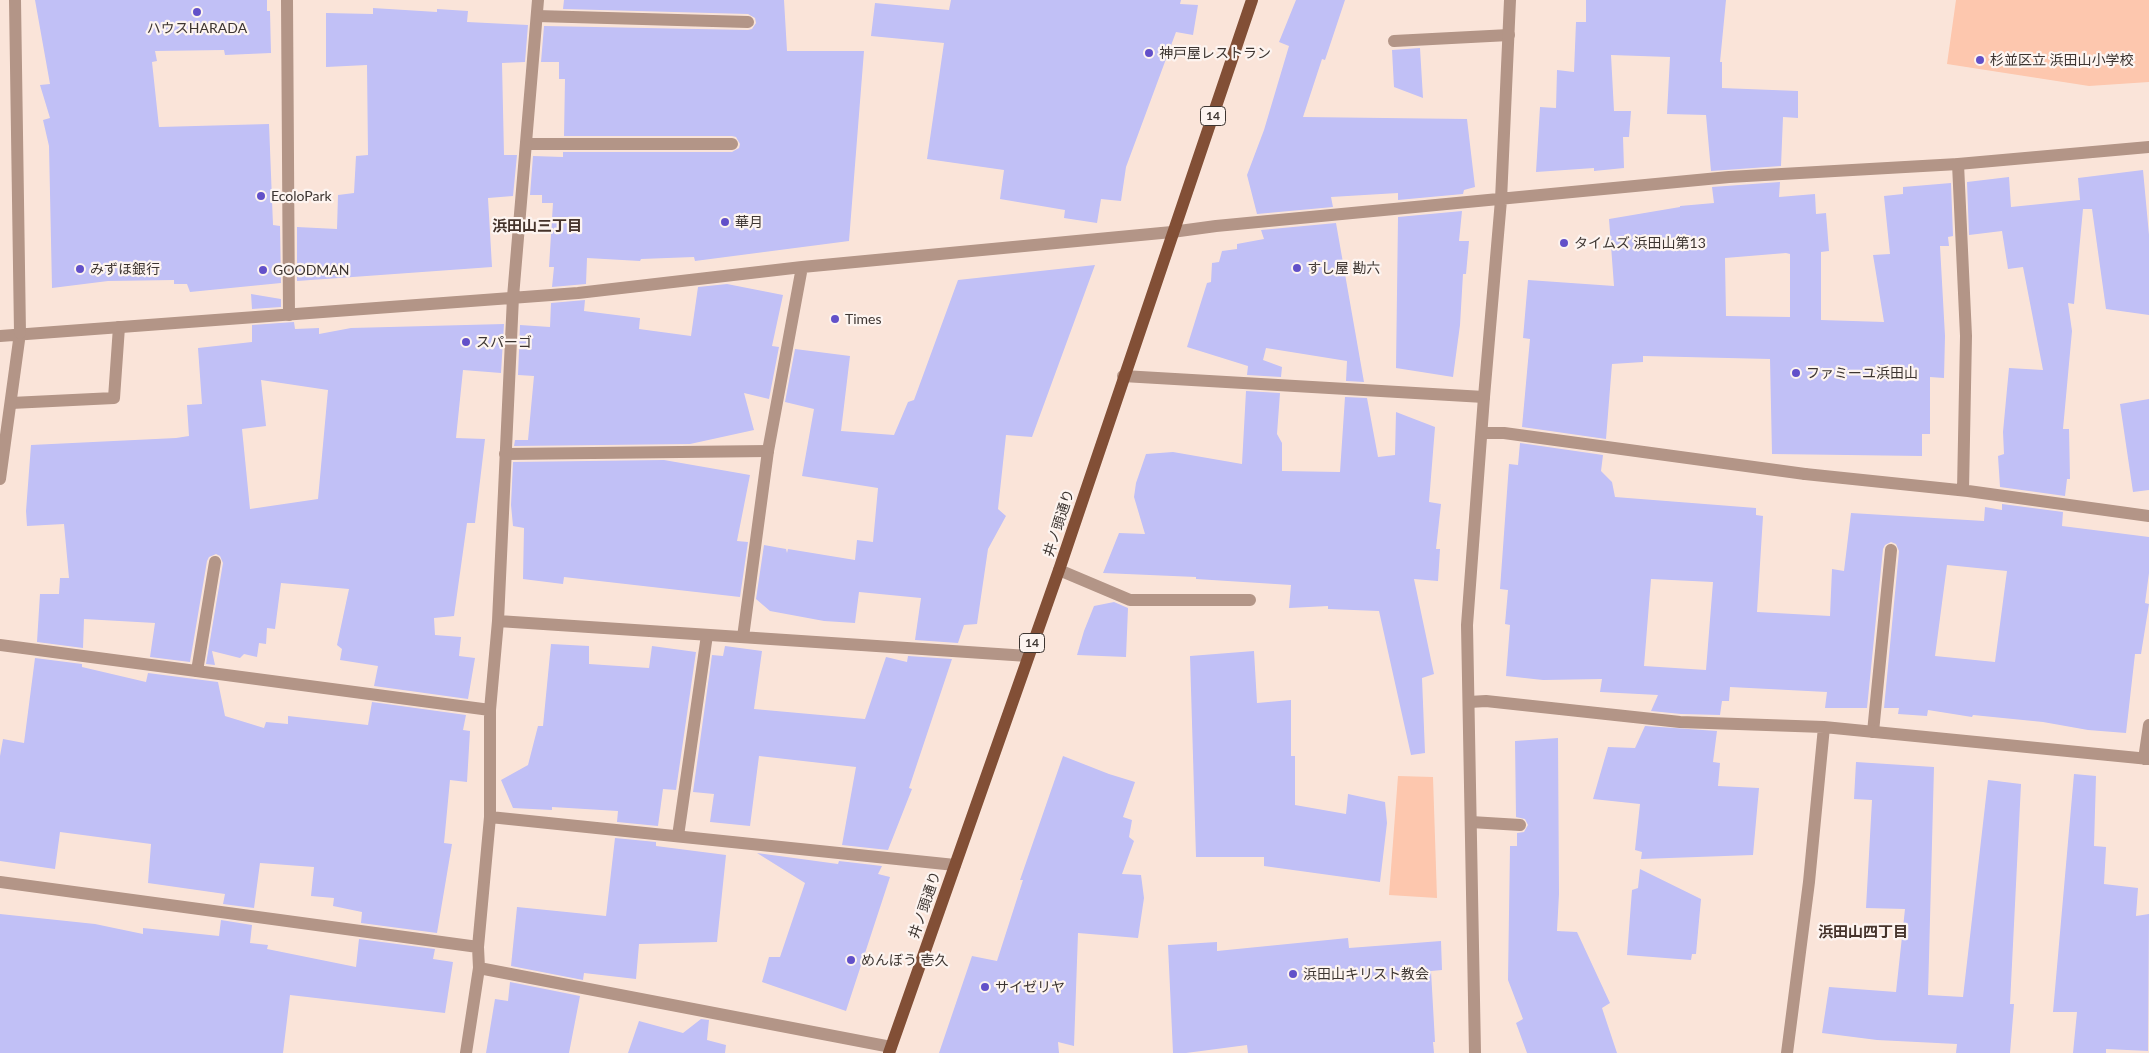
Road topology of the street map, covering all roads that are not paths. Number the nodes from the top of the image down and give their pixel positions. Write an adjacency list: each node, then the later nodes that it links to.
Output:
1 (15, 0): 20 (street)
2 (287, 0): 18 (street)
3 (538, 0): 6 (street)
4 (1252, 0): 15 (main road, 井ノ頭通り / 14)
5 (1510, 0): 8 (street)
6 (537, 16): 7 (street); 10 (street)
7 (748, 22)
8 (1509, 35): 9 (street); 14 (street)
9 (1394, 41)
10 (526, 144): 11 (street); 17 (street)
11 (732, 144)
12 (2149, 147): 13 (street)
13 (1958, 164): 14 (street); 29 (street)
14 (1501, 200): 15 (street); 23 (street)
15 (1172, 232): 16 (street); 22 (main road, 井ノ頭通り / 14)
16 (802, 267): 17 (street); 26 (street)
17 (513, 298): 18 (street); 27 (street)
18 (289, 315): 19 (street)
19 (119, 326): 20 (street); 24 (street)
20 (20, 333): 21 (street); 24 (street)
21 (0, 336)
22 (1123, 376): 23 (street); 33 (main road, 井ノ頭通り / 14)
23 (1484, 397): 25 (street)
24 (11, 403): 28 (street)
25 (1482, 433): 29 (street); 41 (street)
26 (768, 451): 27 (street); 37 (street)
27 (505, 454): 35 (street)
28 (0, 479)
29 (1963, 490): 30 (street)
30 (2149, 516)
31 (1891, 550): 45 (street)
32 (215, 562): 40 (street)
33 (1059, 570): 34 (street); 39 (main road, 井ノ頭通り / 14)
34 (1250, 600)
35 (498, 621): 36 (street); 42 (street)
36 (707, 635): 37 (street); 50 (street)
37 (743, 637): 39 (street)
38 (0, 645): 40 (street)
39 (1028, 656): 51 (main road, 井ノ頭通り / 14)
40 (197, 671): 42 (street)
41 (1468, 702): 44 (street); 48 (street)
42 (490, 710): 47 (street)
43 (2149, 725): 46 (street)
44 (1824, 727): 45 (street); 58 (street)
45 (1873, 732): 46 (street)
46 (2146, 759)
47 (490, 817): 50 (street); 53 (street)
48 (1471, 822): 49 (street); 57 (street)
49 (1520, 825)
50 (678, 836): 51 (street)
51 (955, 865): 55 (main road, 井ノ頭通り / 14)
52 (0, 882): 53 (street)
53 (478, 947): 54 (street)
54 (479, 968): 55 (street); 56 (street)
55 (890, 1050)
56 (466, 1053)
57 (1475, 1053)
58 (1787, 1053)

